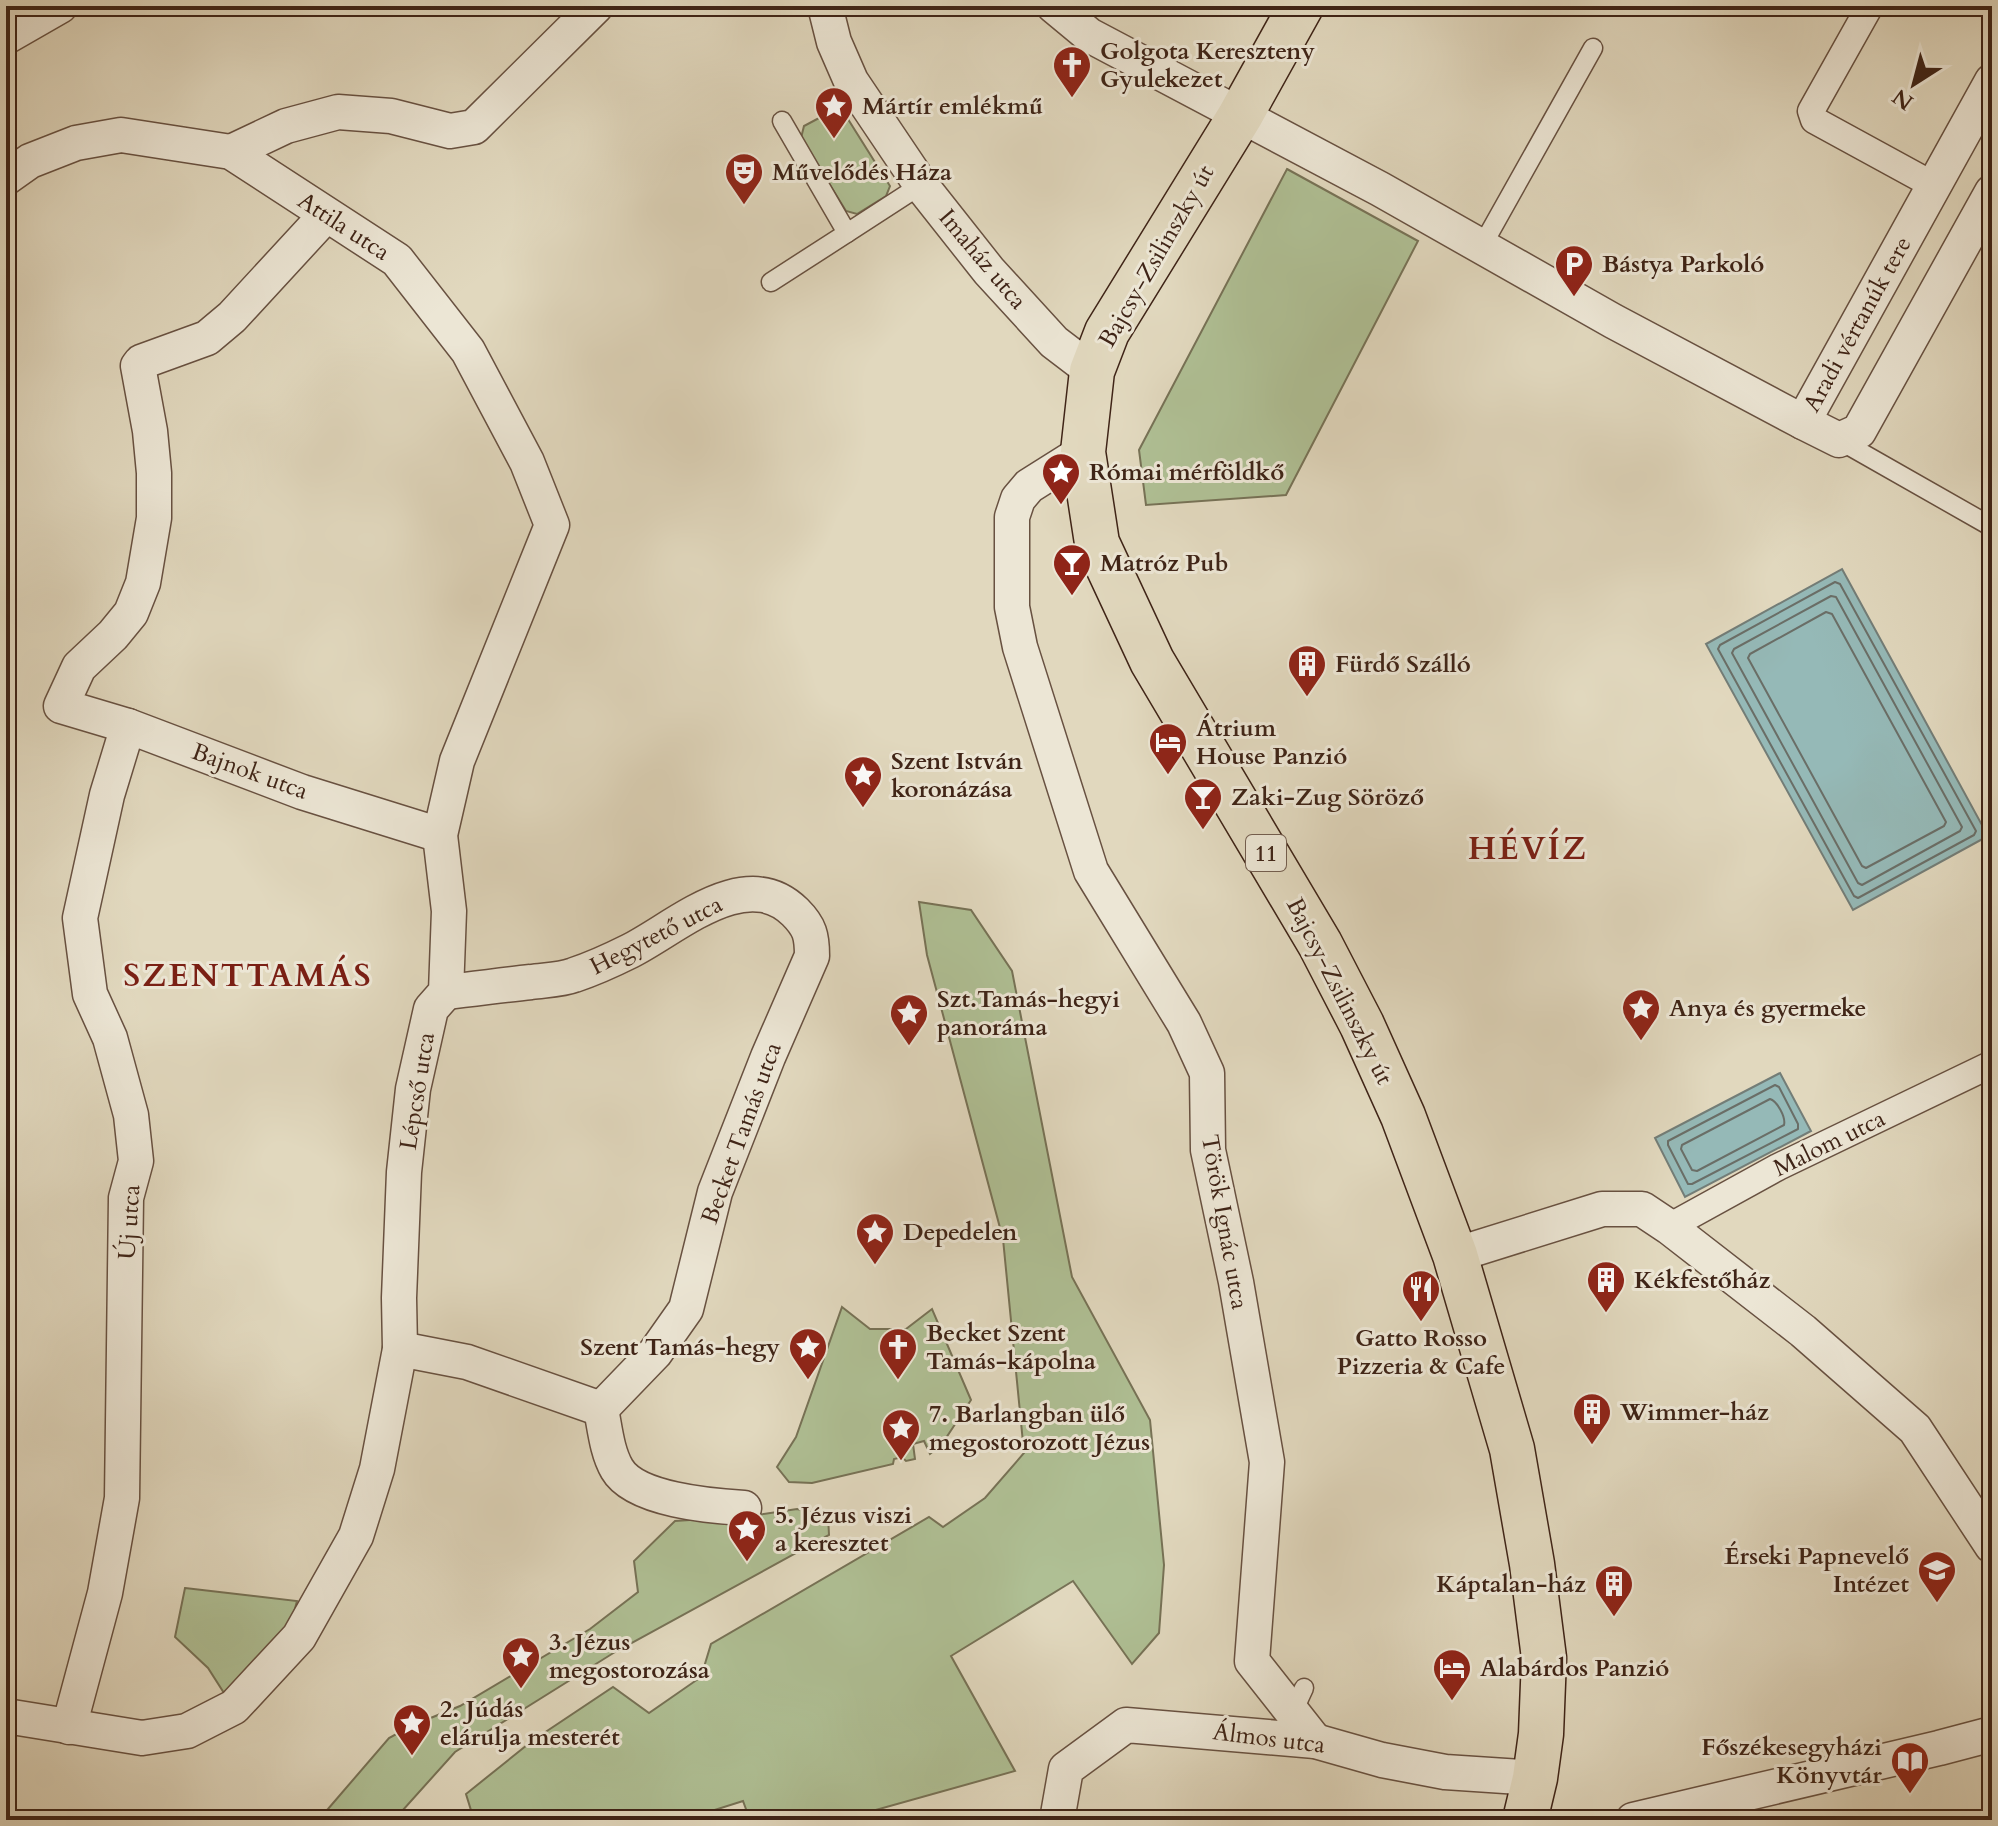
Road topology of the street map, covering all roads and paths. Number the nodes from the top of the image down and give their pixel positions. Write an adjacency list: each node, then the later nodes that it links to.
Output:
1 (60, 6): 7 (street)
2 (596, 6): 12 (street)
3 (825, 6): 14 (street, Imaház utca)
4 (1054, 6): 10 (street)
5 (1301, 6): 10 (main road, Bajcsy-Zsilinszky út / 11)
6 (1870, 6): 15 (street)
7 (6, 37)
8 (1593, 48): 19 (lane)
9 (1992, 81): 15 (street, Aradi vértanúk tere)
10 (1240, 116): 19 (street); 21 (main road, Bajcsy-Zsilinszky út / 11)
11 (782, 121): 18 (lane)
12 (231, 152): 13 (street, Attila utca); 17 (street, Attila utca)
13 (6, 178)
14 (921, 185): 18 (lane); 21 (street, Imaház utca)
15 (1933, 185): 16 (street); 22 (street, Aradi vértanúk tere)
16 (1986, 202): 23 (street, Aradi vértanúk tere)
17 (326, 215): 25 (street, Attila utca); 27 (street, Bajnok utca)
18 (847, 233): 20 (lane)
19 (1482, 246): 22 (street)
20 (771, 282)
21 (1092, 371): 24 (main road, Bajcsy-Zsilinszky út / 11)
22 (1803, 422): 23 (street, Aradi vértanúk tere)
23 (1839, 440): 26 (lane)
24 (1083, 452): 33 (main road, Bajcsy-Zsilinszky út / 11); 41 (street, Török Ignác utca)
25 (552, 525): 28 (street, Lépcső utca)
26 (1992, 527)
27 (128, 726): 28 (street, Bajnok utca); 39 (street, Új utca)
28 (440, 835): 30 (street, Lépcső utca)
29 (772, 897): 30 (street, Hegytető utca); 35 (street, Becket Tamás utca)
30 (446, 992): 34 (street, Lépcső utca)
31 (1992, 1064): 32 (street, Malom utca)
32 (1669, 1227): 33 (street); 37 (street)
33 (1455, 1255): 42 (main road, Bajcsy-Zsilinszky út / 11)
34 (400, 1349): 35 (street); 39 (street)
35 (601, 1409): 36 (street)
36 (744, 1508)
37 (1992, 1546)
38 (6, 1716): 39 (street)
39 (69, 1727)
40 (1992, 1734): 45 (street)
41 (1315, 1741): 42 (street, Álmos utca); 43 (street, Álmos utca)
42 (1535, 1778): 44 (main road, Bajcsy-Zsilinszky út / 11)
43 (1057, 1820)
44 (1525, 1820)
45 (1633, 1820)

